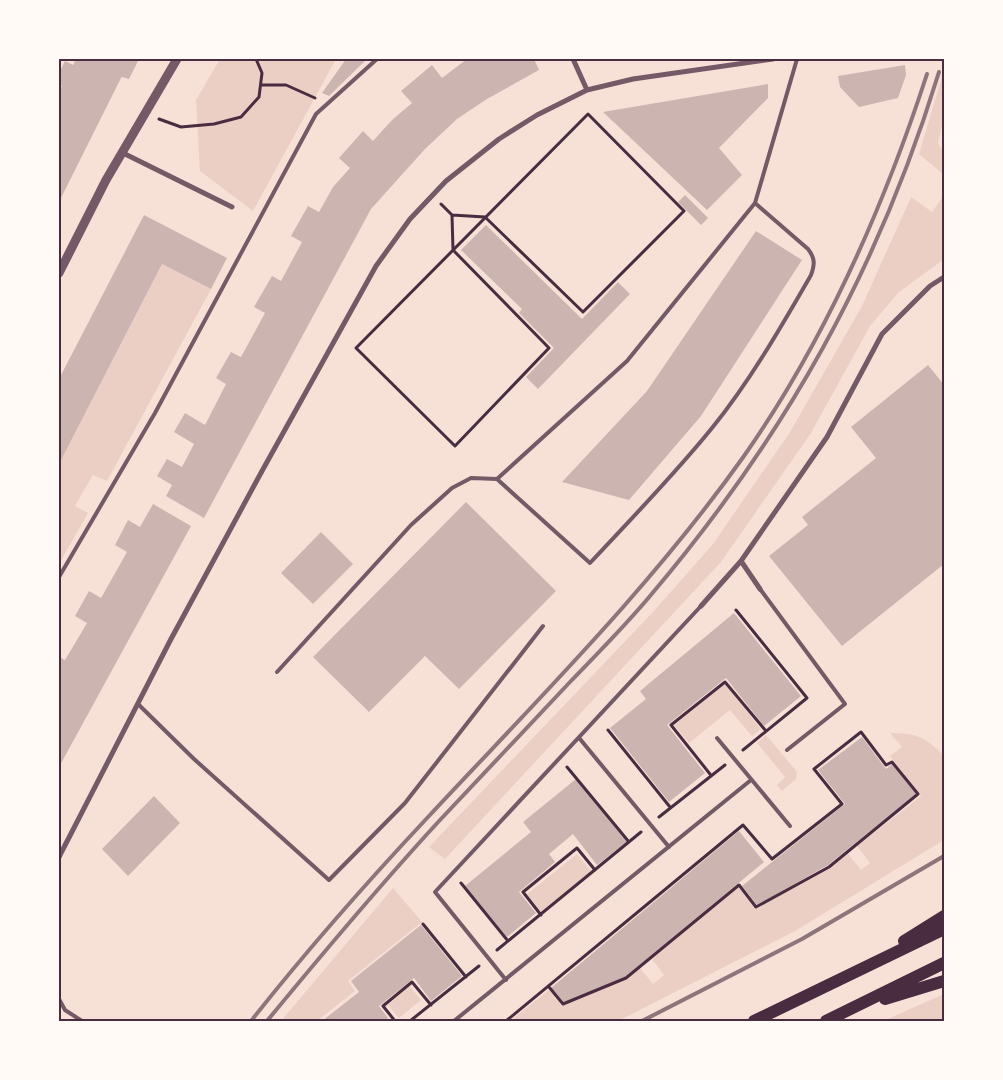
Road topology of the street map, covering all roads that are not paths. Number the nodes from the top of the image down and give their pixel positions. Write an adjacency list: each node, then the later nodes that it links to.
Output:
1 (177, 59): 7 (street)
2 (377, 59): 15 (lane)
3 (573, 59): 6 (street)
4 (773, 59): 6 (street)
5 (798, 59): 8 (lane)
6 (587, 90): 20 (street)
7 (123, 153): 9 (street); 10 (street)
8 (755, 203): 13 (lane); 13 (lane)
9 (232, 207)
10 (62, 260): 11 (street)
11 (59, 273)
12 (944, 277): 14 (street)
13 (497, 479): 19 (lane)
14 (741, 561): 16 (street); 17 (street)
15 (59, 576)
16 (760, 589): 23 (lane)
17 (701, 606): 22 (lane)
18 (543, 626): 20 (lane)
19 (276, 672)
20 (138, 704): 27 (street)
21 (717, 738): 24 (lane)
22 (580, 739): 26 (lane); 32 (lane)
23 (787, 750)
24 (751, 780): 25 (lane); 26 (lane)
25 (790, 826)
26 (669, 847): 32 (lane)
27 (59, 857)
28 (944, 916): 31 (main road)
29 (944, 930): 31 (main road)
30 (944, 963): 35 (main road)
31 (846, 977): 38 (main road)
32 (506, 980): 37 (lane)
33 (944, 981): 35 (main road)
34 (59, 999): 36 (lane)
35 (844, 1012): 39 (main road)
36 (82, 1021)
37 (454, 1021)
38 (754, 1021)
39 (826, 1021)

